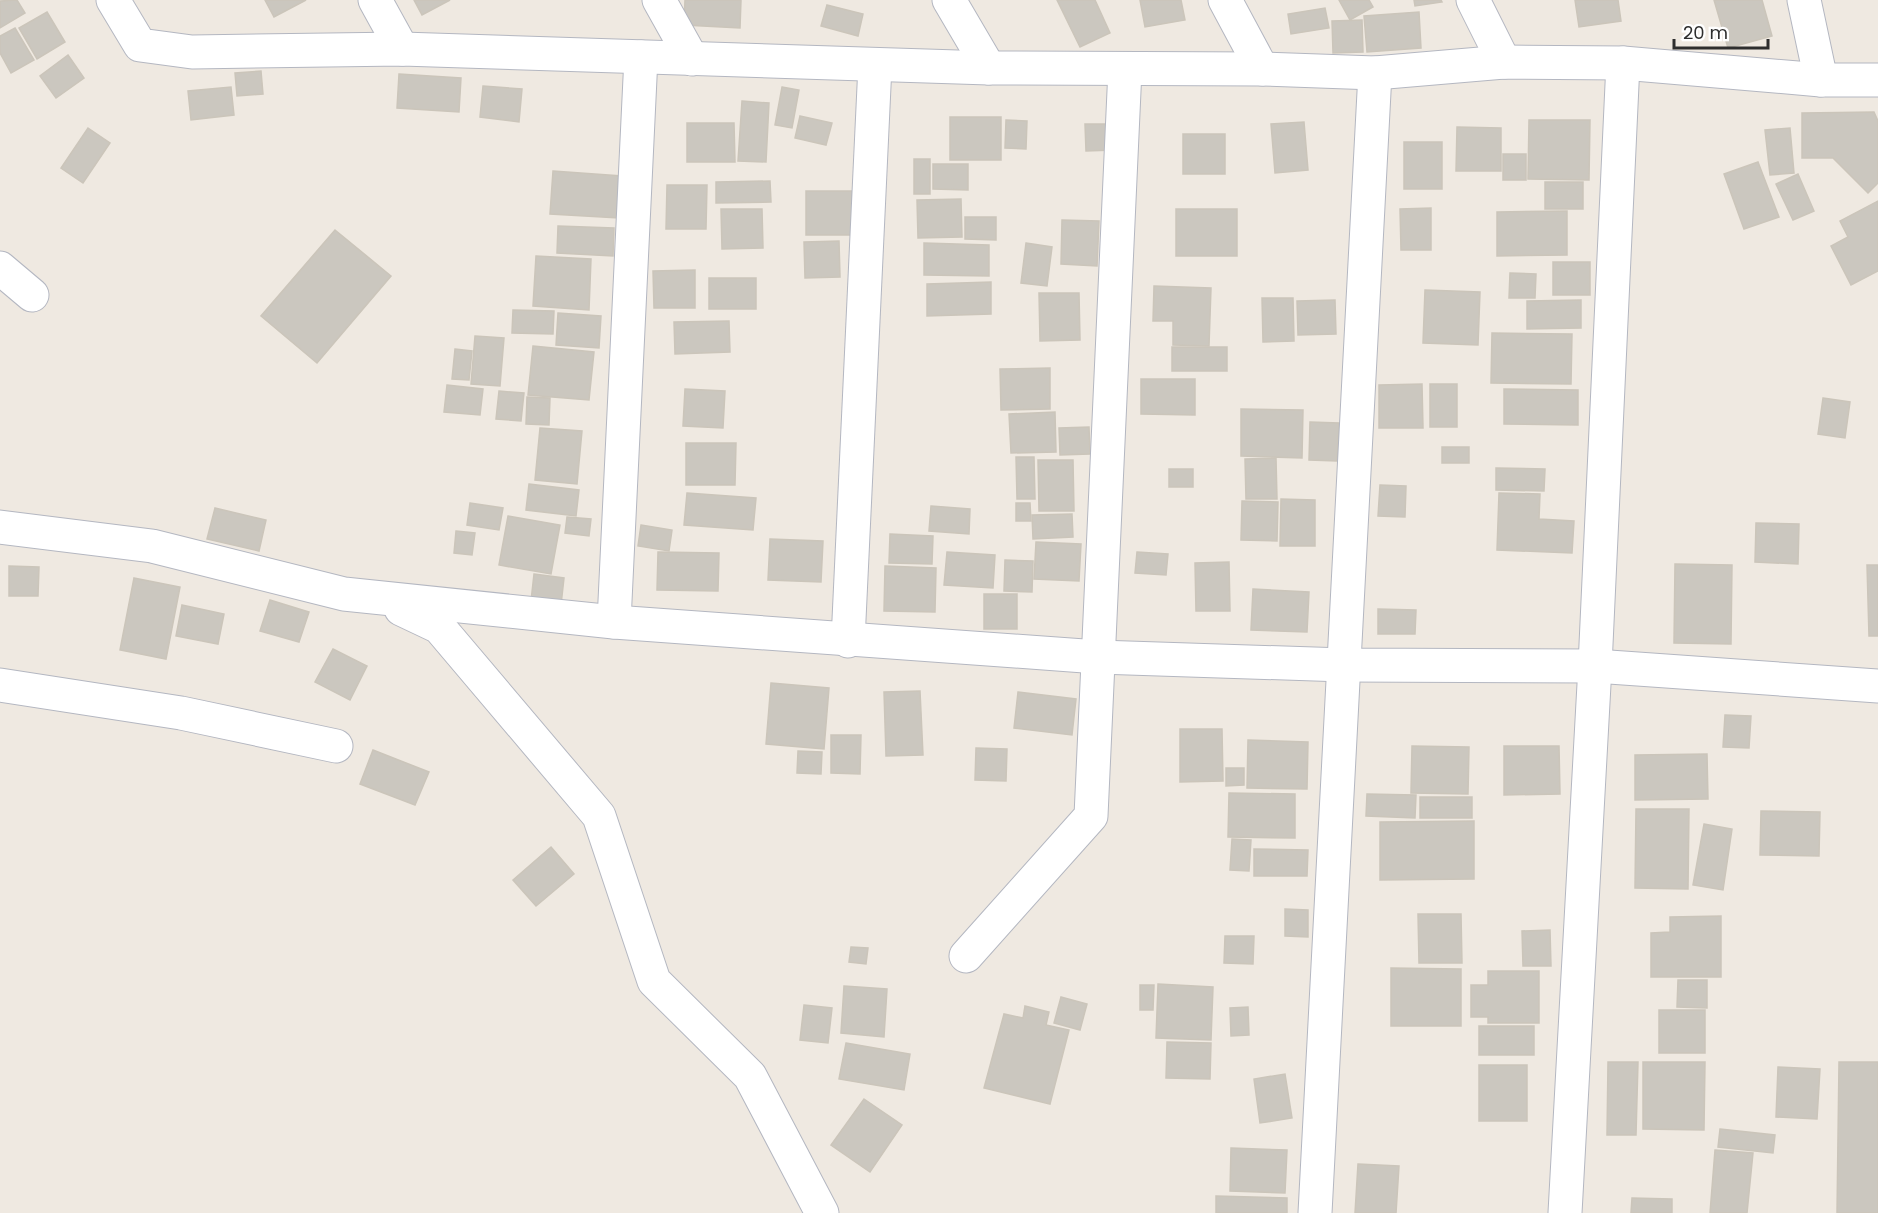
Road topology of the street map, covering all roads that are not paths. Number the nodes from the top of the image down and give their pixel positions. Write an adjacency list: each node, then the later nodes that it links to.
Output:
1 (113, 0): 8 (street)
2 (375, 0): 8 (street)
3 (659, 0): 10 (street)
4 (949, 0): 14 (street)
5 (1225, 0): 16 (street)
6 (1473, 0): 11 (street)
7 (1804, 0): 18 (street)
8 (402, 49): 9 (street)
9 (642, 57): 10 (street); 24 (street)
10 (692, 59): 13 (street)
11 (1504, 62): 12 (street); 17 (street)
12 (1623, 63): 18 (street); 28 (street)
13 (875, 65): 14 (street); 25 (street)
14 (989, 69): 15 (street)
15 (1125, 69): 16 (street); 26 (street)
16 (1262, 69): 17 (street)
17 (1375, 73): 27 (street)
18 (1821, 80): 19 (street)
19 (1878, 80)
20 (0, 268): 21 (street)
21 (32, 294)
22 (0, 527): 23 (street)
23 (376, 598): 24 (street); 33 (street)
24 (614, 622): 25 (street)
25 (848, 641): 26 (street)
26 (1098, 657): 27 (street); 32 (street)
27 (1344, 665): 28 (street); 34 (street)
28 (1595, 666): 30 (street); 35 (street)
29 (0, 685): 31 (street)
30 (1878, 686)
31 (336, 746)
32 (966, 956)
33 (822, 1213)
34 (1315, 1213)
35 (1565, 1213)

